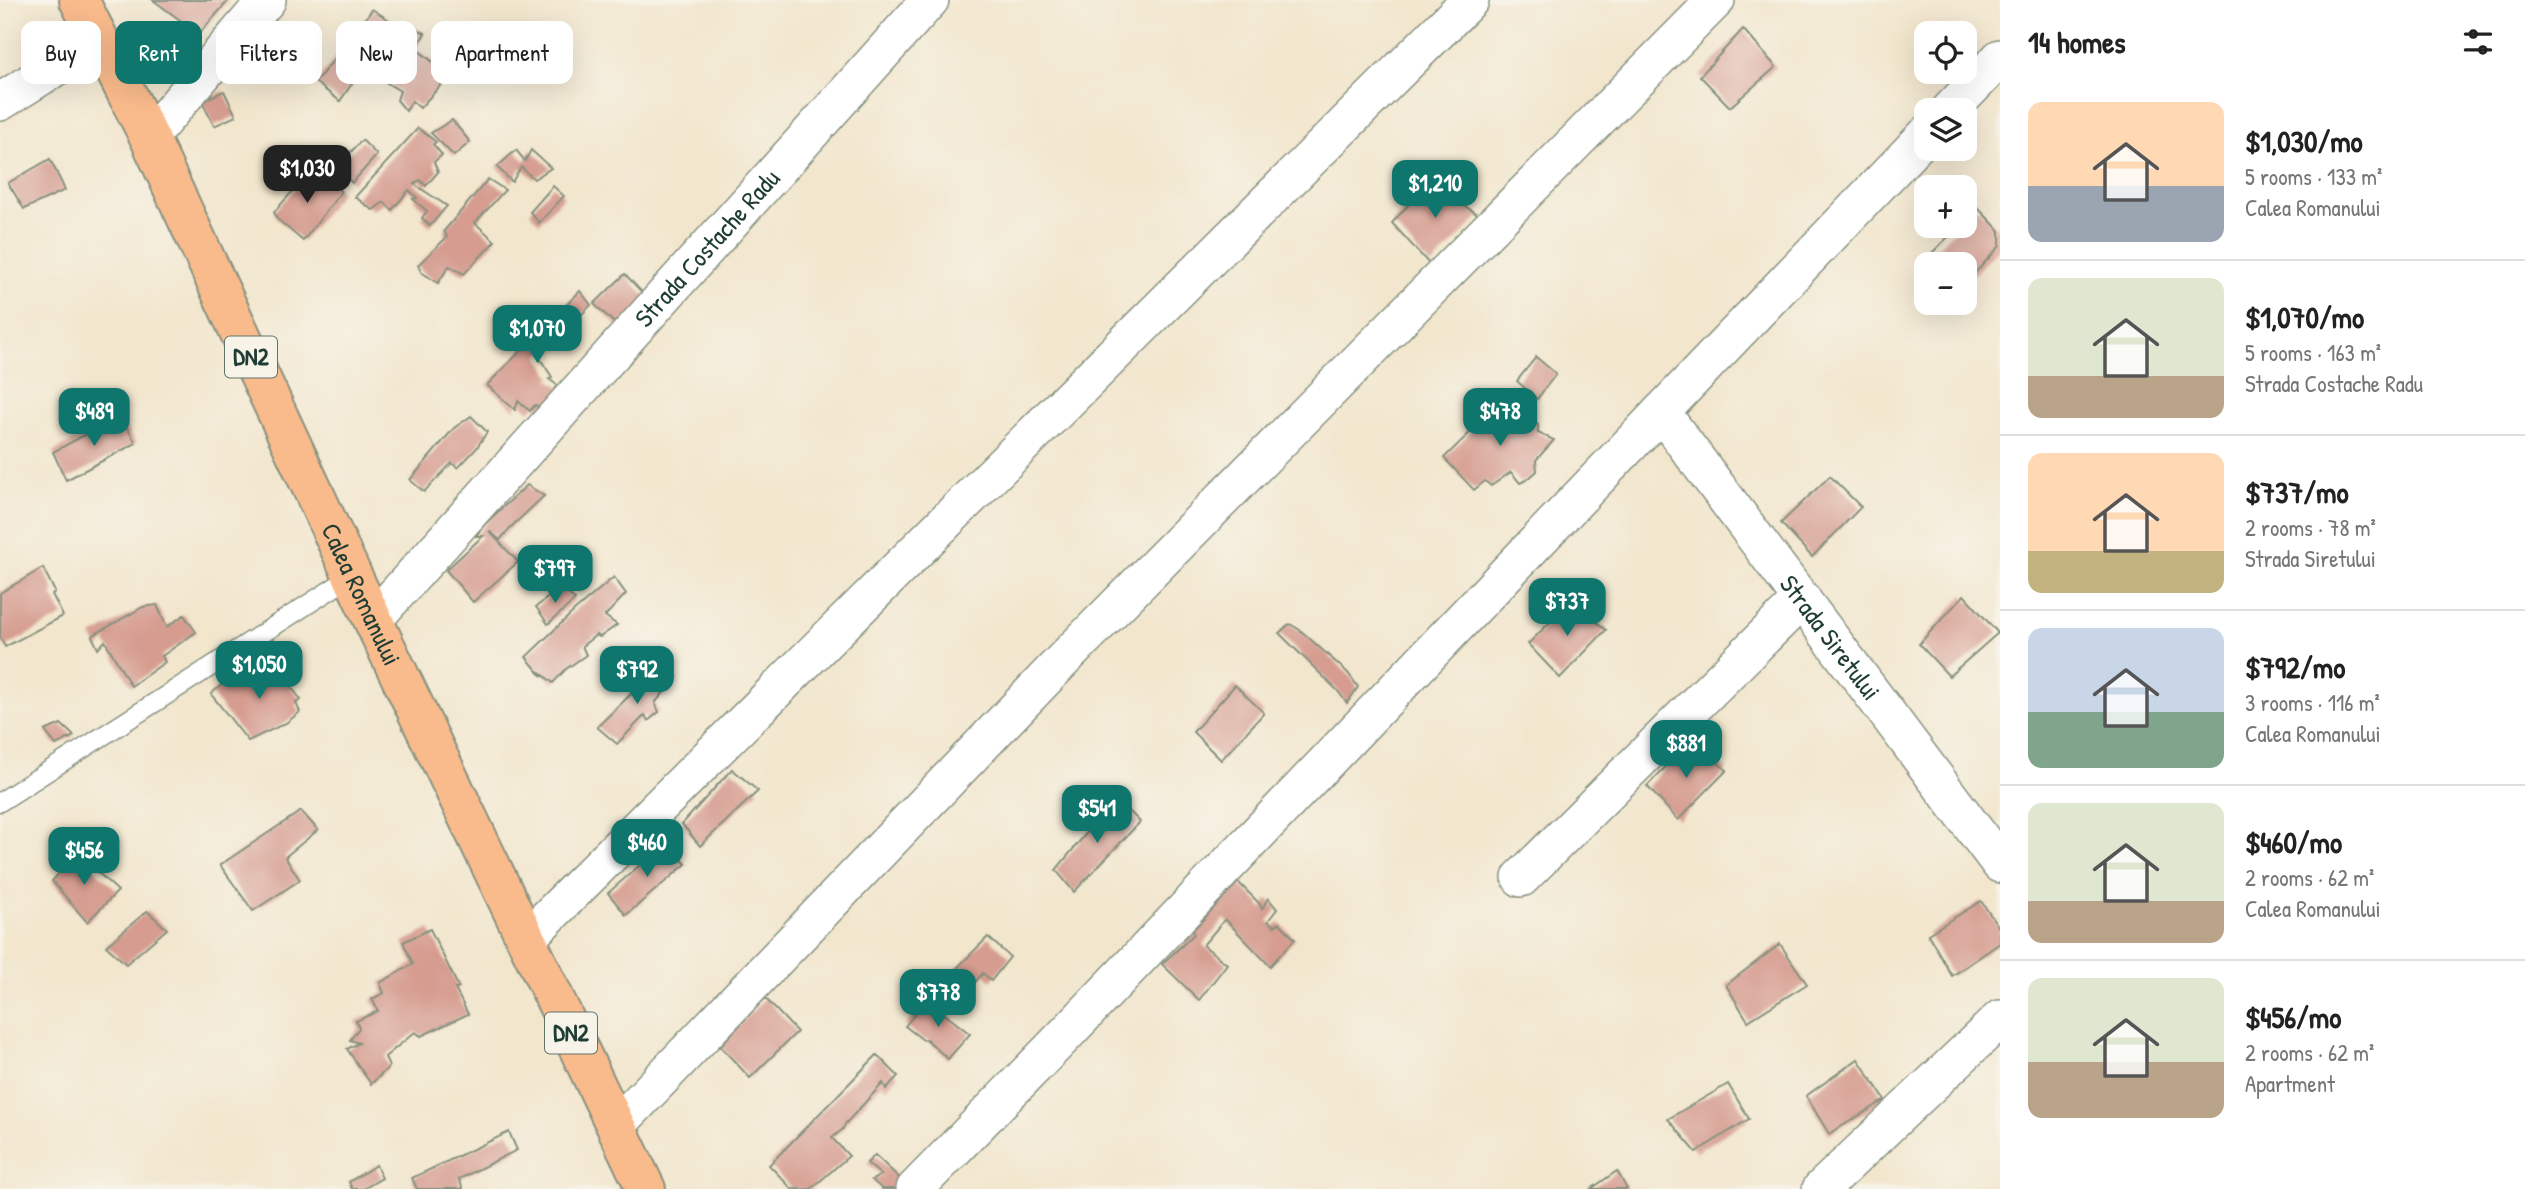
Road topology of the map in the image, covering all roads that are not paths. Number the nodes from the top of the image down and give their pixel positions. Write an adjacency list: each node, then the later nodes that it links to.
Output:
1 (79, 0): 6 (main road, Calea Romanului / DN2)
2 (267, 0): 12 (street)
3 (929, 0): 17 (street, Strada Costache Radu)
4 (1469, 0): 21 (street)
5 (1716, 0): 23 (street)
6 (90, 21)
7 (101, 44): 12 (main road, Calea Romanului / DN2)
8 (2000, 58): 10 (street)
9 (29, 84): 11 (street)
10 (1962, 98)
11 (0, 102)
12 (149, 137): 15 (main road, Calea Romanului / DN2)
13 (1914, 148): 14 (street)
14 (1661, 412): 16 (street, Strada Siretului); 25 (street)
15 (352, 576): 17 (main road, Calea Romanului / DN2); 18 (lane)
16 (1802, 599): 19 (street, Strada Siretului); 20 (street)
17 (373, 620): 21 (main road, Calea Romanului / DN2)
18 (0, 802)
19 (2000, 864)
20 (1521, 878)
21 (526, 939): 23 (main road, Calea Romanului / DN2)
22 (2000, 1019): 26 (street)
23 (616, 1126): 24 (main road, Calea Romanului / DN2)
24 (646, 1189)
25 (915, 1189)
26 (1821, 1189)

